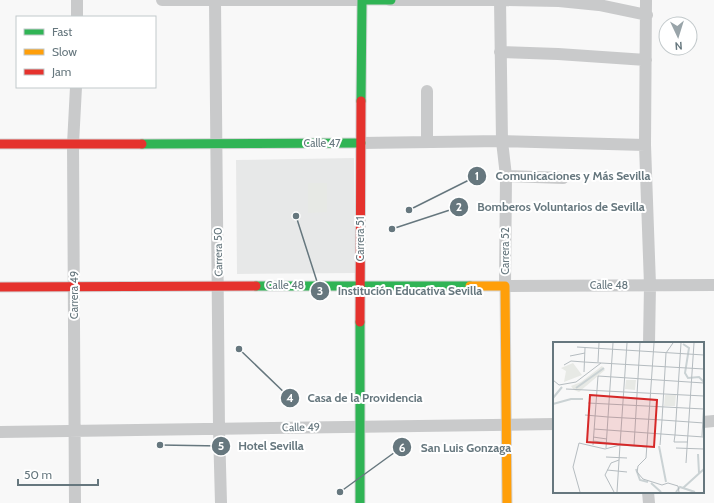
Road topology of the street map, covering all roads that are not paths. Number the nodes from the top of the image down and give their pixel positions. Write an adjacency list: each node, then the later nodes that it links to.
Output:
1 (77, 0): 10 (street)
2 (162, 0): 8 (street)
3 (362, 0): 4 (main road); 8 (street); 17 (main road, Carrera 51)
4 (391, 0): 5 (street)
5 (493, 0)
6 (501, 0): 9 (street); 11 (street, Carrera 52)
7 (646, 0): 9 (street)
8 (215, 1): 20 (street, Carrera 50)
9 (647, 15): 12 (street)
10 (77, 16)
11 (500, 52): 12 (street); 15 (street, Carrera 52)
12 (646, 60): 21 (street)
13 (76, 88): 19 (street, Carrera 49)
14 (427, 91): 16 (street)
15 (502, 141): 16 (street, Calle 47); 21 (street, Calle 47); 22 (street, Carrera 52)
16 (426, 142): 17 (street, Calle 47)
17 (361, 143): 20 (main road, Calle 47); 24 (main road, Carrera 51)
18 (0, 144): 19 (main road, Calle 47)
19 (73, 144): 20 (main road, Calle 47); 28 (street, Carrera 49)
20 (216, 144): 25 (street, Carrera 50)
21 (645, 145): 26 (street)
22 (506, 176): 23 (street); 29 (street, Carrera 52)
23 (563, 178)
24 (360, 284): 25 (main road, Calle 48); 29 (main road, Calle 48); 34 (main road, Carrera 51)
25 (218, 285): 28 (main road, Calle 48); 35 (street, Carrera 50)
26 (650, 285): 27 (street, Calle 48); 29 (street, Calle 48); 31 (street)
27 (714, 285)
28 (74, 286): 30 (main road, Calle 48); 36 (street, Carrera 49)
29 (505, 286): 32 (main road, Carrera 52)
30 (0, 287)
31 (649, 342)
32 (506, 424): 33 (street, Calle 49); 34 (street, Calle 49); 42 (main road, Carrera 52)
33 (553, 424)
34 (361, 426): 35 (street, Calle 49); 41 (main road, Carrera 51)
35 (219, 428): 36 (street, Calle 49); 40 (street, Carrera 50)
36 (74, 430): 37 (street, Calle 49); 39 (street, Carrera 49)
37 (0, 432)
38 (648, 493): 43 (street)
39 (75, 503)
40 (221, 503)
41 (360, 503)
42 (507, 503)
43 (649, 503)

